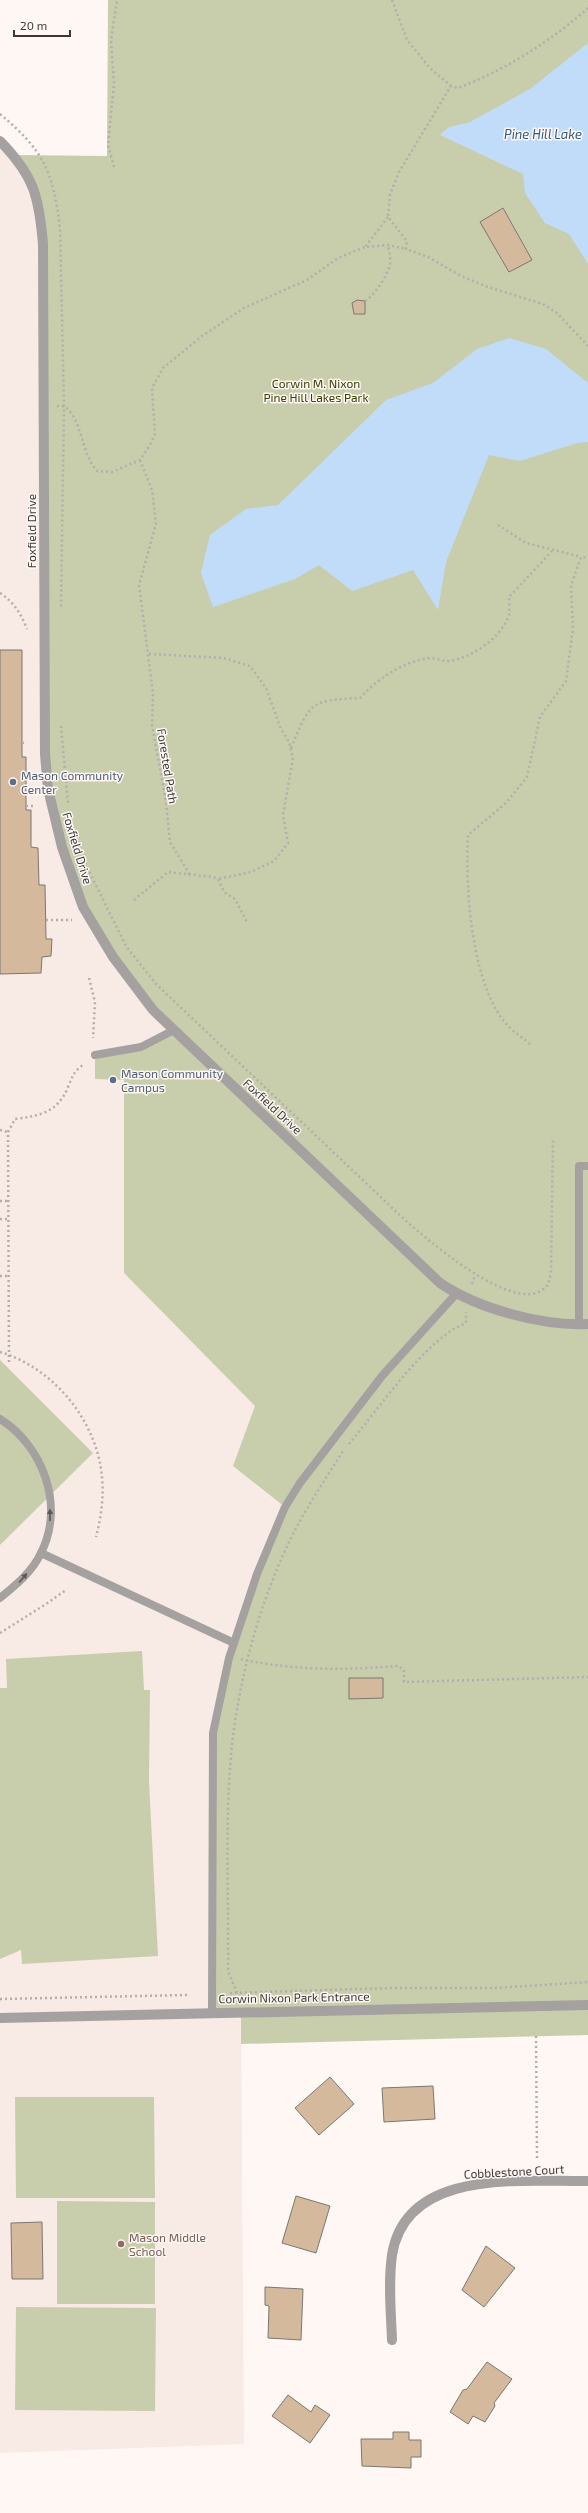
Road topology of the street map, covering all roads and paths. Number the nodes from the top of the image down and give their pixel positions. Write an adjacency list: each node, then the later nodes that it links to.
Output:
1 (117, 0): 7 (path)
2 (392, 0): 4 (path)
3 (588, 8): 4 (path)
4 (451, 86): 8 (path)
5 (0, 114): 15 (path)
6 (0, 141): 42 (street, Foxfield Drive)
7 (114, 167)
8 (388, 218): 10 (path); 11 (path)
9 (388, 245): 10 (path); 11 (path); 12 (path)
10 (366, 247): 16 (path)
11 (406, 249): 13 (path)
12 (365, 301)
13 (588, 346)
14 (55, 406): 15 (path)
15 (64, 406): 16 (path); 22 (path)
16 (140, 460): 24 (path, Forested Path)
17 (498, 525): 18 (path)
18 (552, 551): 19 (path); 28 (path)
19 (581, 557): 20 (path); 44 (path)
20 (588, 558)
21 (0, 593): 23 (path)
22 (60, 611)
23 (27, 629)
24 (150, 654): 28 (path); 35 (path, Forested Path)
25 (61, 719): 31 (path)
26 (27, 742): 27 (path)
27 (22, 743)
28 (291, 748): 36 (path)
29 (26, 806): 30 (path)
30 (35, 806)
31 (68, 808)
32 (74, 830): 33 (path)
33 (80, 851)
34 (82, 859): 55 (path)
35 (190, 874): 36 (path); 37 (path)
36 (218, 880): 40 (path)
37 (134, 900)
38 (46, 920): 39 (path)
39 (72, 920)
40 (247, 922)
41 (89, 978): 43 (path)
42 (174, 1030): 45 (lane); 59 (street, Foxfield Drive)
43 (93, 1038)
44 (530, 1044)
45 (95, 1055)
46 (83, 1065): 48 (path)
47 (0, 1130): 48 (path)
48 (8, 1132): 52 (path)
49 (553, 1139): 55 (path)
50 (588, 1166): 61 (lane)
51 (0, 1201): 52 (path)
52 (8, 1201): 54 (path)
53 (0, 1219): 54 (path)
54 (9, 1219): 57 (path)
55 (475, 1275): 58 (path)
56 (0, 1276): 57 (path)
57 (8, 1276): 63 (path)
58 (472, 1284)
59 (456, 1294): 61 (street, Foxfield Drive); 71 (lane)
60 (466, 1316): 73 (path)
61 (584, 1324)
62 (0, 1352): 63 (path)
63 (10, 1355): 64 (path); 66 (path)
64 (9, 1362)
65 (0, 1419): 67 (lane, one-way to 65)
66 (96, 1537)
67 (41, 1553): 69 (lane, one-way to 67); 71 (lane)
68 (66, 1590): 70 (path)
69 (0, 1598)
70 (0, 1633)
71 (234, 1643): 81 (lane)
72 (241, 1659): 73 (path)
73 (248, 1661): 74 (path); 77 (path)
74 (588, 1677)
75 (588, 1982): 77 (path)
76 (230, 1993): 77 (path)
77 (237, 1993)
78 (187, 1995): 79 (path)
79 (0, 1999)
80 (588, 2005): 81 (street, Corwin Nixon Park Entrance)
81 (212, 2012): 82 (street, Corwin Nixon Park Entrance)
82 (0, 2018)
83 (536, 2036): 84 (path)
84 (537, 2159)
85 (588, 2181): 86 (street, Cobblestone Court)
86 (392, 2340)

